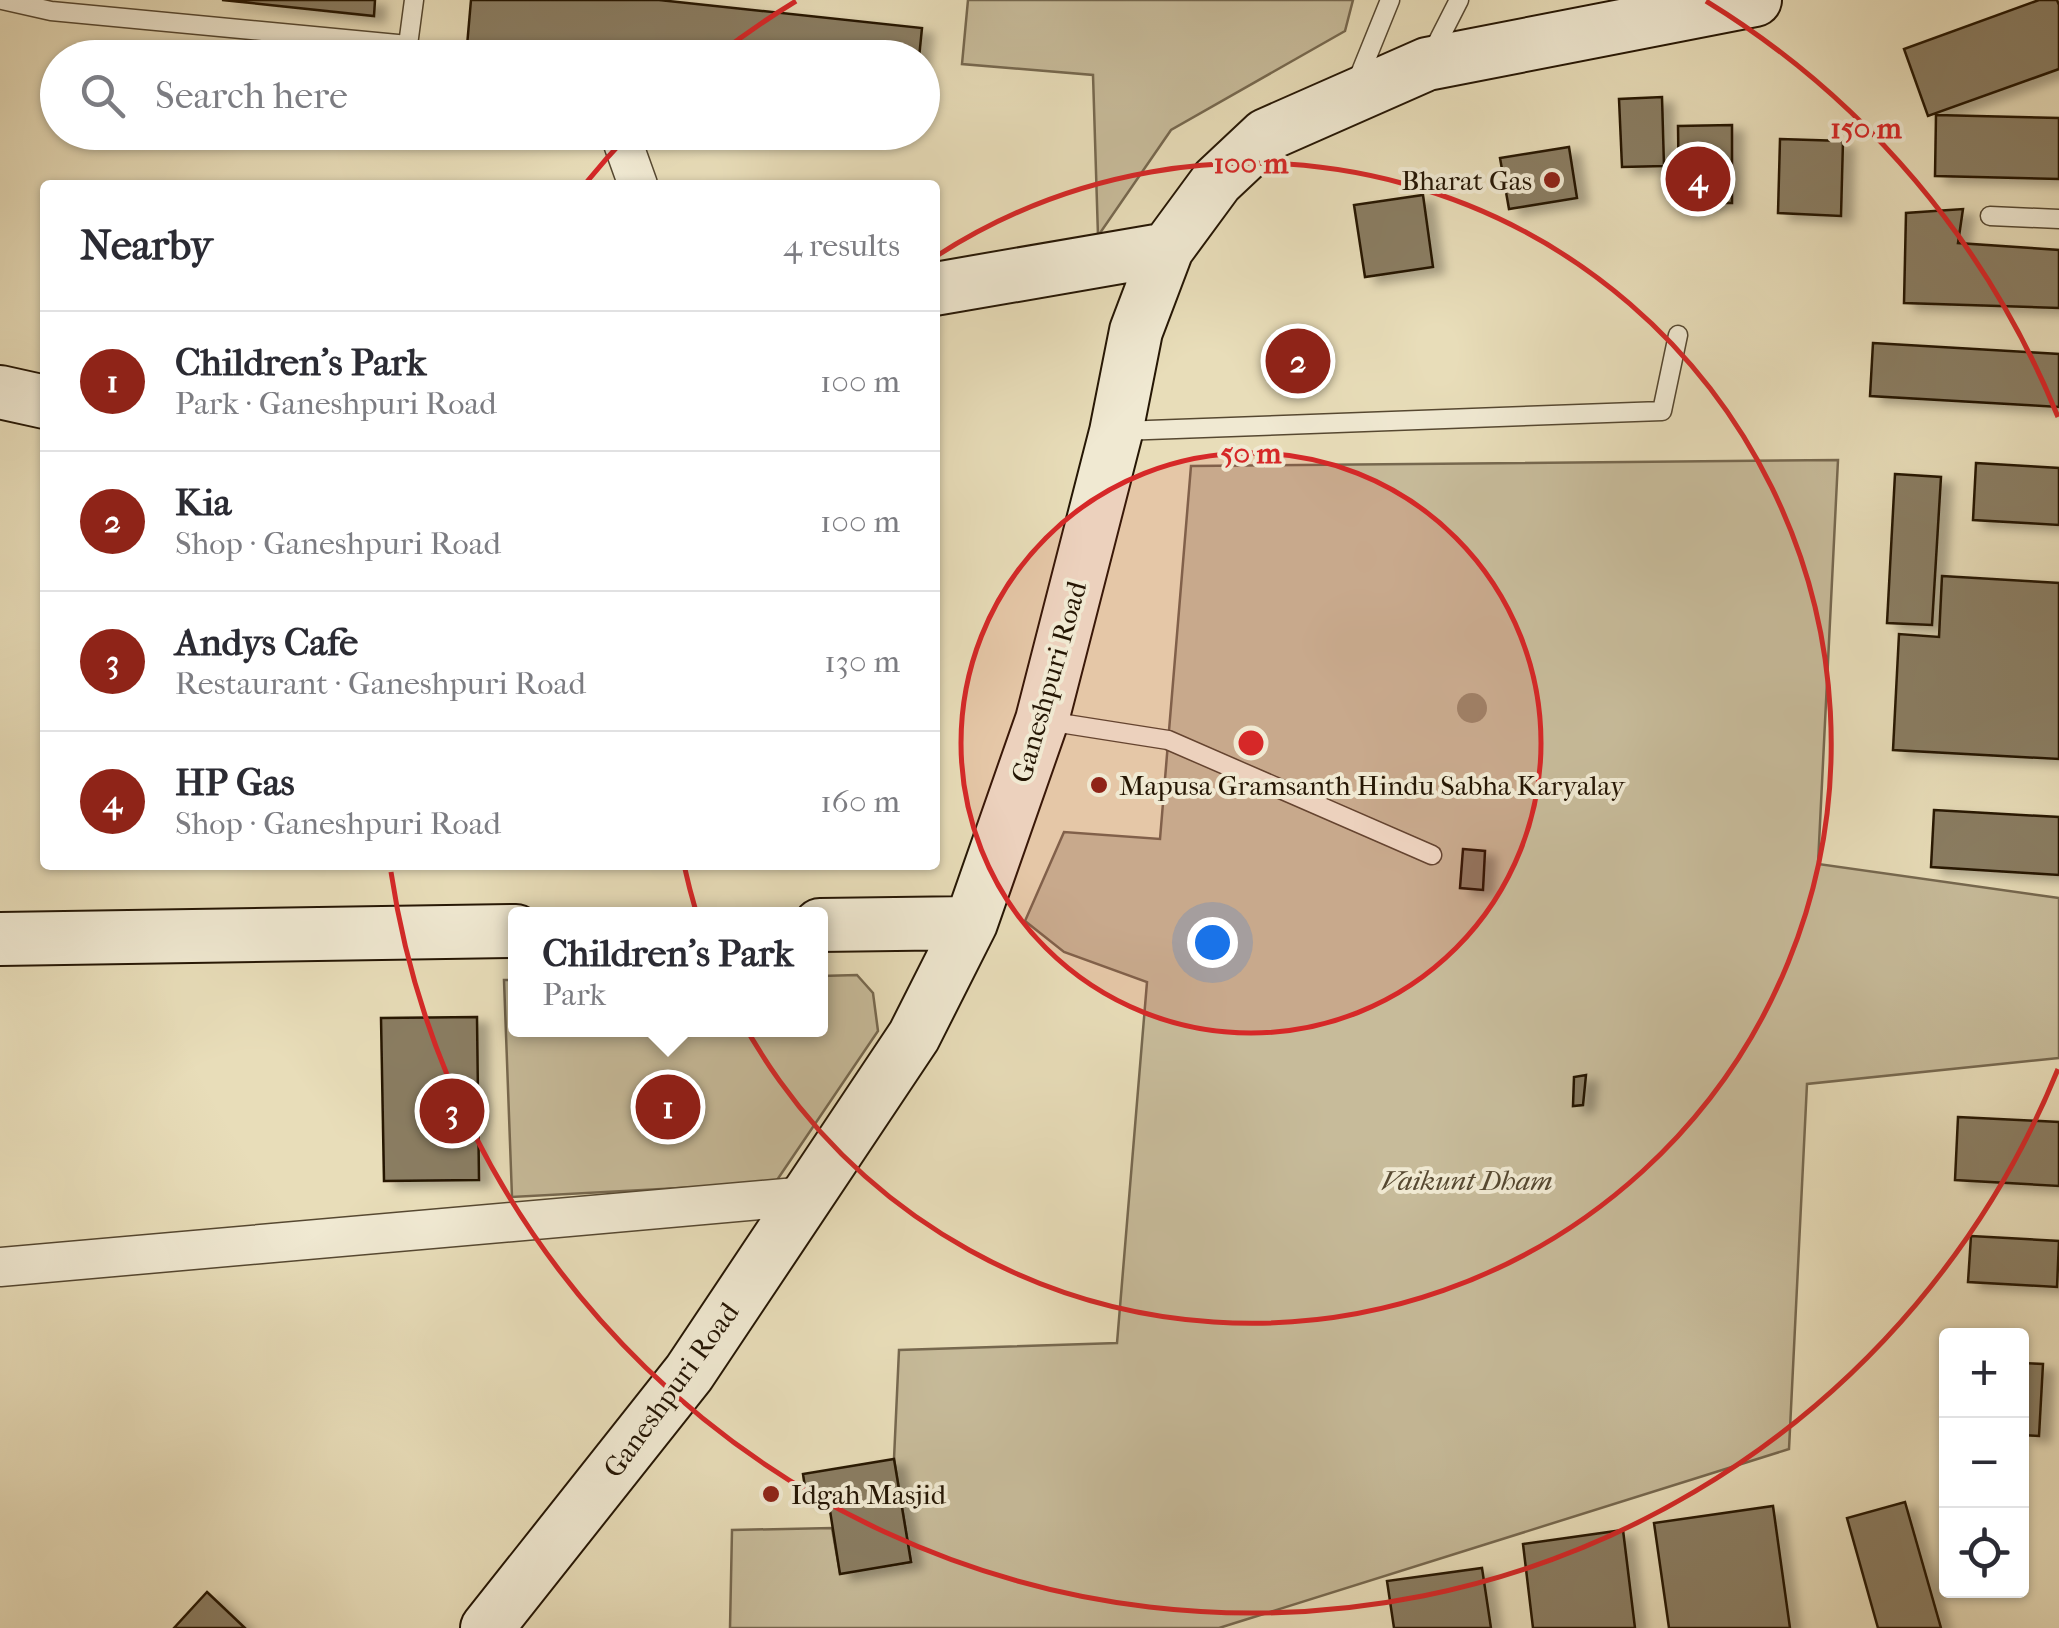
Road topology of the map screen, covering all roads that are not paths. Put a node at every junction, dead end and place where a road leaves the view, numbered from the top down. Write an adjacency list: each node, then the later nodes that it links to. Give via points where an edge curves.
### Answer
1 (2, 0): 6 (lane)
2 (414, 0): 7 (lane)
3 (1390, 0): 9 (lane)
4 (1459, 0): 8 (lane)
5 (1755, 0): 8 (street, Ganeshpuri Road)
6 (311, 40)
7 (411, 40)
8 (1427, 64): 9 (street, Ganeshpuri Road)
9 (1350, 98): 14 (street, Ganeshpuri Road, via 1266,135 1217,181)
10 (625, 150): 11 (street)
11 (636, 180)
12 (1990, 216): 13 (lane)
13 (2059, 219)
14 (1167, 249): 15 (street); 19 (street, Ganeshpuri Road, via 1136,331)
15 (940, 288)
16 (1678, 335): 19 (lane, via 1662,411)
17 (0, 392): 18 (street)
18 (40, 401)
19 (1116, 432): 20 (street, Ganeshpuri Road)
20 (1042, 720): 21 (lane, via 1168,740); 22 (street, Ganeshpuri Road)
21 (1432, 855)
22 (971, 923): 23 (street); 26 (street, Ganeshpuri Road, via 914,1036)
23 (828, 925)
24 (508, 930): 25 (street)
25 (0, 939)
26 (807, 1196): 27 (street); 28 (street, Ganeshpuri Road, via 690,1373)
27 (0, 1267)
28 (487, 1628)

